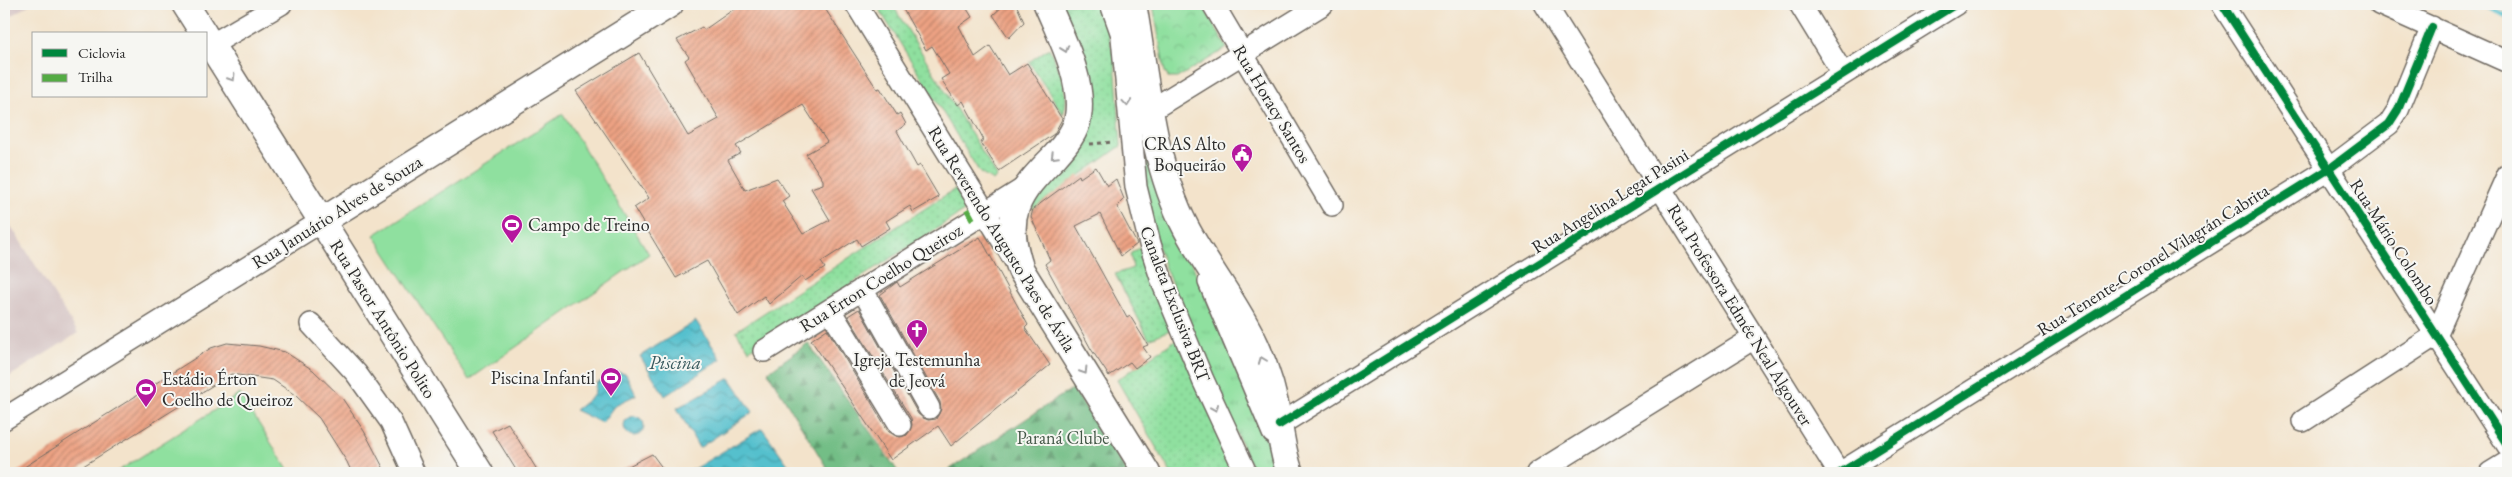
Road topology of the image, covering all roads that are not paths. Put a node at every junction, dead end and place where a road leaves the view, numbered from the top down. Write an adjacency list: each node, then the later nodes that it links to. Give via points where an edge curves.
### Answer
1 (185, 4): 16 (main road, Rua Pastor Antônio Polito)
2 (282, 4): 18 (street)
3 (670, 4): 30 (main road, Rua Januário Alves de Souza)
4 (856, 4): 29 (street, Rua Reverendo Augusto Paes de Ávila)
5 (1047, 4): 27 (main road, Rua Erton Coelho Queiroz, one-way to 27, via 1077,89 1078,118 1065,146)
6 (1112, 4): 17 (street, Canaleta Exclusiva BRT)
7 (1133, 4): 23 (main road)
8 (1213, 4): 20 (street, Rua Horacy Santos)
9 (1323, 4): 20 (street)
10 (1545, 4): 26 (street, Rua Professora Edmée Neal Algouver)
11 (1800, 4): 22 (street)
12 (1956, 4): 22 (street, Rua Angelina Legat Pasini)
13 (2222, 4): 24 (street, Rua Mário Colombo)
14 (2379, 4): 15 (street)
15 (2432, 28): 21 (street); 24 (street, Rua Tenente-Coronel Vilagrán Cabrita, via 2389,124)
16 (203, 32)
17 (1122, 37): 23 (street, Canaleta Exclusiva BRT); 50 (street, Canaleta Exclusiva BRT, one-way to 50, via 1136,187 1158,269 1224,429)
18 (208, 39)
19 (208, 41): 30 (main road, Rua Pastor Antônio Polito, one-way to 30)
20 (1242, 55): 23 (street); 28 (street, Rua Horacy Santos)
21 (2508, 62)
22 (1844, 74): 26 (street, Rua Angelina Legat Pasini)
23 (1152, 110): 31 (main road, via 1163,168)
24 (2329, 168): 36 (street, Rua Mário Colombo); 52 (street, Rua Tenente-Coronel Vilagrán Cabrita)
25 (2508, 174): 36 (street)
26 (1660, 188): 37 (street, Rua Professora Edmée Neal Algouver); 43 (street, Rua Angelina Legat Pasini)
27 (1023, 189): 29 (street, Rua Erton Coelho Queiroz); 32 (main road, via 1013,225 1015,252)
28 (1332, 205)
29 (986, 213): 32 (street, Rua Reverendo Augusto Paes de Ávila); 33 (street, Rua Erton Coelho Queiroz)
30 (322, 221): 40 (street, Rua Januário Alves de Souza); 48 (main road, Rua Pastor Antônio Polito)
31 (1186, 228): 43 (main road, one-way to 31, via 1256,345); 46 (street)
32 (1021, 270): 49 (main road, Rua Reverendo Augusto Paes de Ávila, one-way to 49)
33 (862, 289): 34 (street, Rua Erton Coelho Queiroz); 39 (street)
34 (830, 310): 38 (street, Rua Erton Coelho Queiroz); 42 (street)
35 (311, 324): 47 (street, via 356,373 391,422)
36 (2436, 335): 41 (street); 44 (street, Rua Mário Colombo)
37 (1754, 338): 51 (street); 52 (street, Rua Professora Edmée Neal Algouver)
38 (764, 351)
39 (929, 408)
40 (4, 419)
41 (2303, 422)
42 (900, 425)
43 (1279, 425): 46 (main road)
44 (2508, 446)
45 (2508, 462): 53 (street)
46 (1287, 466)
47 (414, 473)
48 (480, 473)
49 (1148, 473)
50 (1246, 473)
51 (1537, 473)
52 (1839, 473)
53 (2490, 473)

